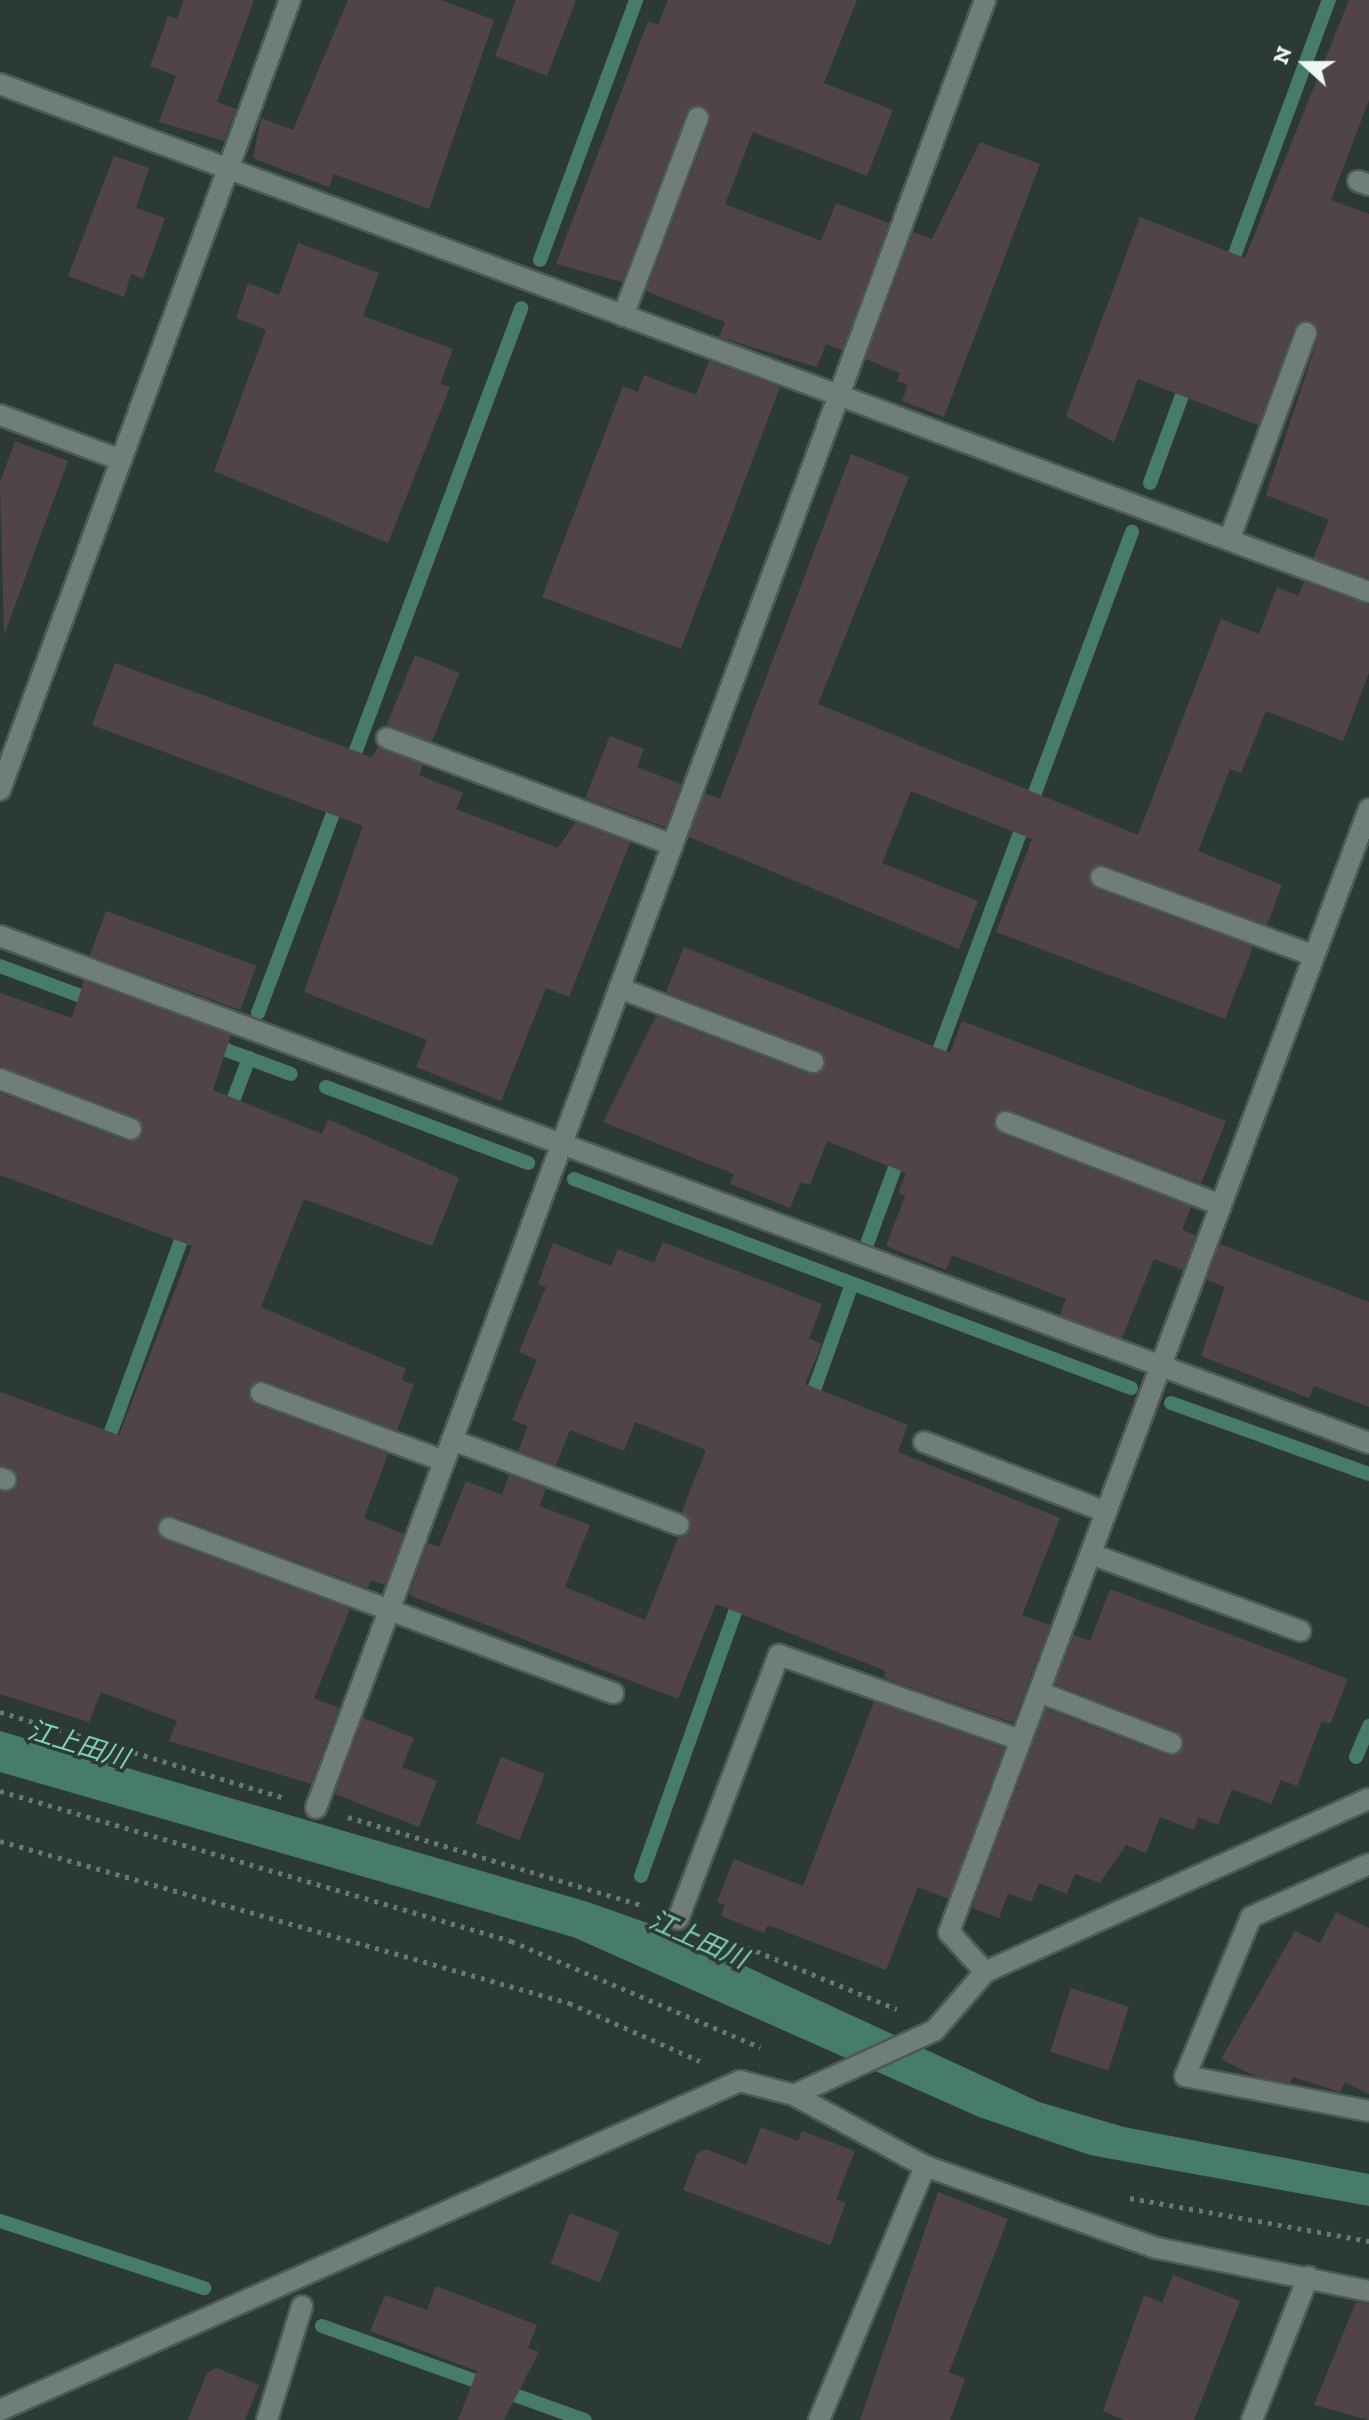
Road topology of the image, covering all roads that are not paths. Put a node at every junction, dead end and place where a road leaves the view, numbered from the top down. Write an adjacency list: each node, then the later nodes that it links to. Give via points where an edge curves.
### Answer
1 (290, 0): 5 (street)
2 (985, 0): 8 (street)
3 (0, 84): 5 (street)
4 (698, 118): 6 (street)
5 (228, 169): 6 (street); 10 (street)
6 (623, 316): 8 (street)
7 (1306, 333): 11 (street)
8 (839, 396): 11 (street); 16 (street)
9 (0, 415): 10 (street)
10 (121, 460): 14 (street)
11 (1229, 540): 12 (street)
12 (1369, 592)
13 (387, 738): 16 (street)
14 (2, 781)
15 (1369, 809): 19 (street)
16 (673, 845): 20 (street)
17 (1101, 877): 19 (street)
18 (0, 936): 25 (street)
19 (1314, 956): 26 (street)
20 (619, 988): 21 (street); 25 (street)
21 (813, 1062)
22 (0, 1079): 24 (street)
23 (1006, 1122): 26 (street)
24 (131, 1129)
25 (562, 1144): 27 (street); 29 (street)
26 (1221, 1205): 27 (street)
27 (1161, 1365): 31 (street); 33 (street)
28 (261, 1393): 32 (street)
29 (452, 1440): 32 (street); 34 (street)
30 (924, 1442): 33 (street)
31 (1369, 1443)
32 (444, 1461): 37 (street)
33 (1106, 1512): 36 (street)
34 (679, 1525)
35 (169, 1528): 37 (street)
36 (1091, 1554): 38 (street); 39 (street)
37 (390, 1609): 40 (street); 44 (street)
38 (1300, 1631)
39 (1039, 1692): 41 (street); 42 (street)
40 (613, 1693)
41 (1021, 1740): 46 (street, via 779,1655); 47 (street, via 949,1932)
42 (1171, 1743)
43 (1369, 1799): 47 (street)
44 (316, 1808)
45 (1369, 1864): 49 (street, via 1251,1917 1185,2076)
46 (678, 1919)
47 (985, 1972): 48 (street, via 937,2028)
48 (794, 2095): 50 (street); 54 (street, via 740,2081)
49 (1369, 2111)
50 (925, 2166): 51 (street, via 1157,2248); 56 (street)
51 (1308, 2277): 52 (street); 57 (street)
52 (1369, 2291)
53 (302, 2306): 55 (street)
54 (0, 2410)
55 (267, 2420)
56 (819, 2420)
57 (1252, 2420)

